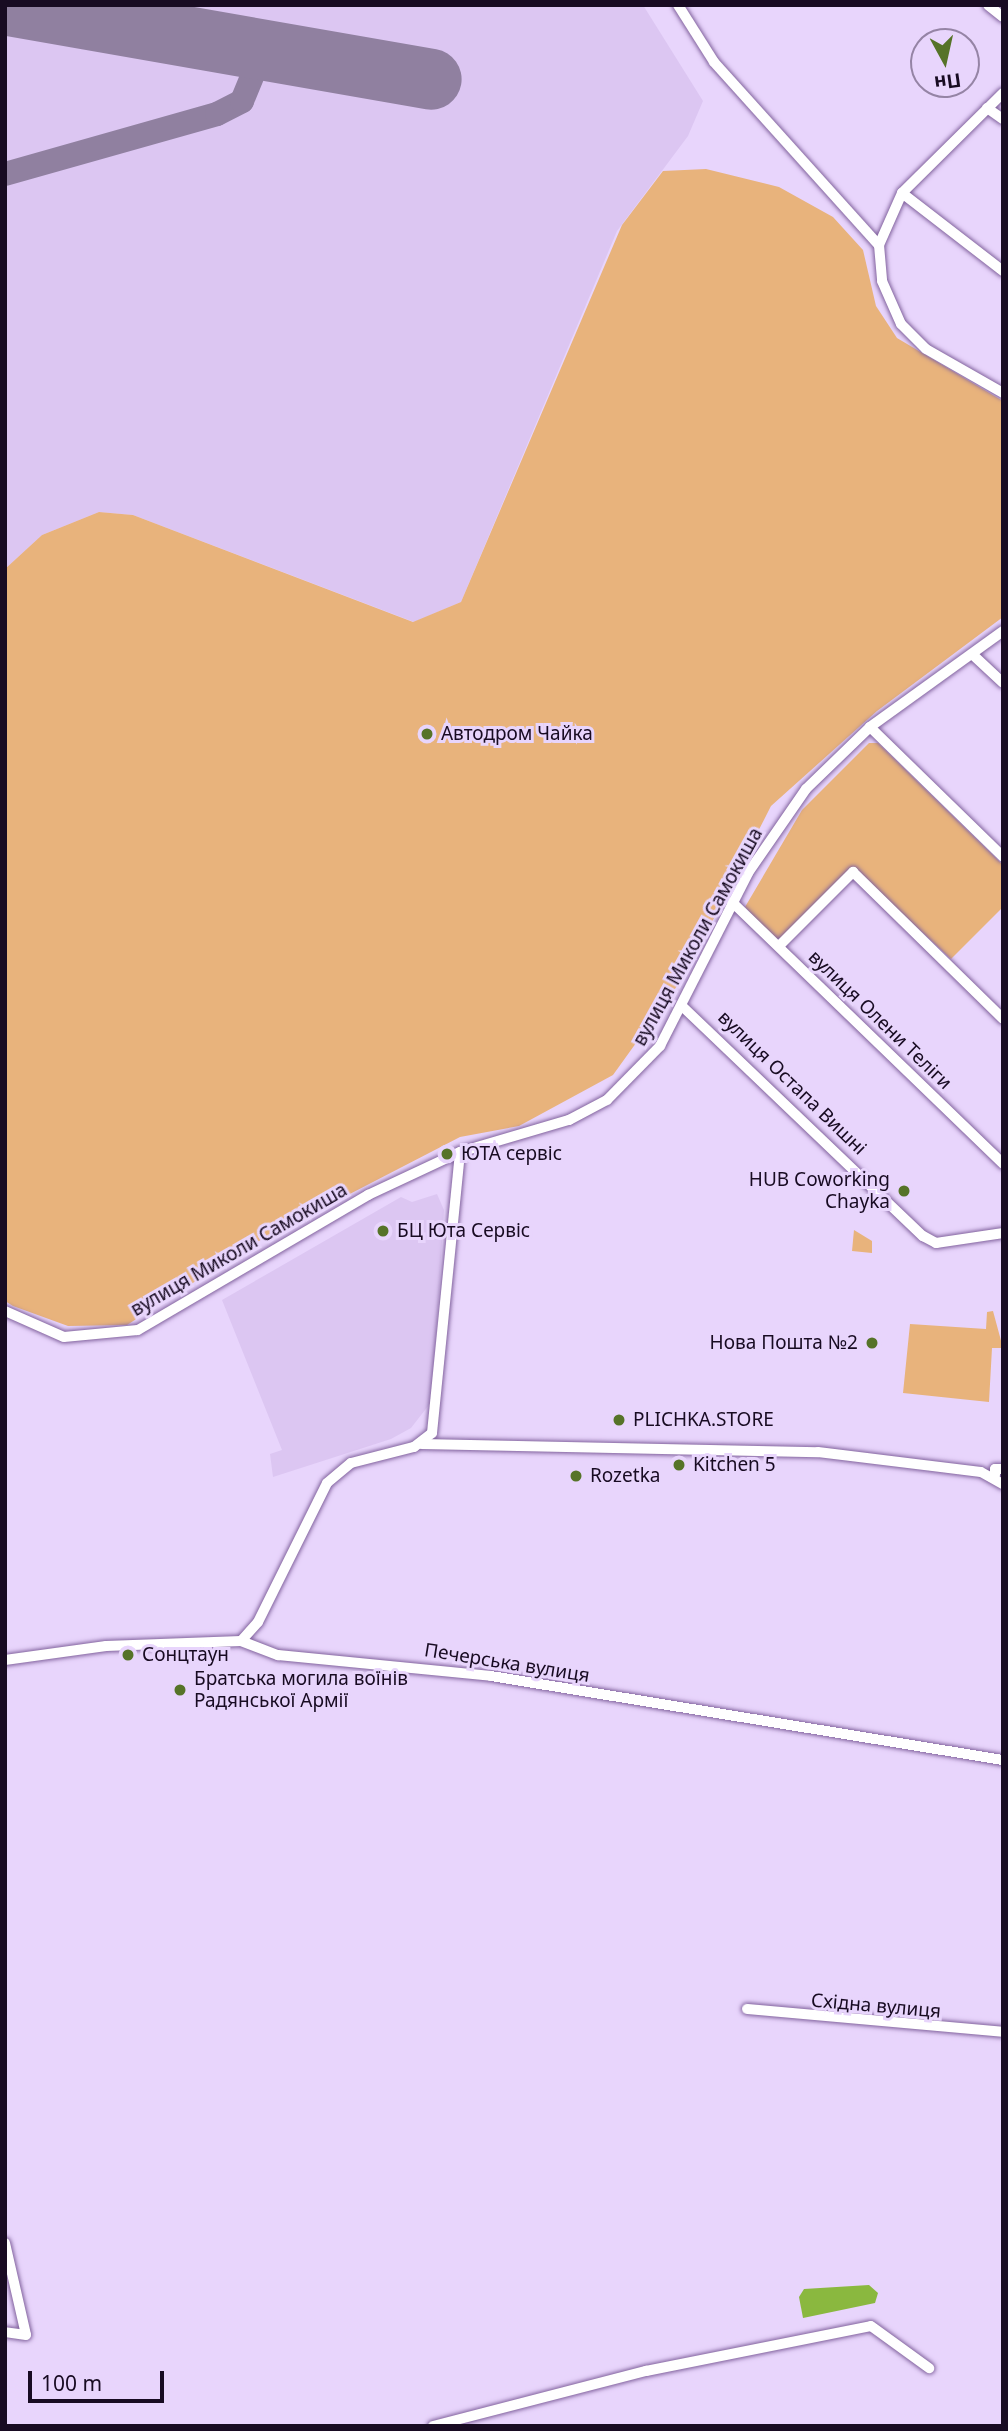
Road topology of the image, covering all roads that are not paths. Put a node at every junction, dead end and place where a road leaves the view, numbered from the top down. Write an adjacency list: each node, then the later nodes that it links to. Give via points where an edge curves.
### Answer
1 (678, 5): 8 (street, via 715,62)
2 (988, 5): 3 (street)
3 (1003, 17)
4 (1003, 93): 5 (street)
5 (987, 108): 6 (street); 7 (street)
6 (1003, 119)
7 (902, 193): 8 (street); 9 (street)
8 (879, 245): 10 (street, via 882,281 914,340)
9 (1003, 271)
10 (1003, 393)
11 (1003, 631): 12 (street, вулиця Миколи Самокиша)
12 (972, 654): 13 (street); 14 (street, вулиця Миколи Самокиша)
13 (1003, 683)
14 (870, 727): 15 (street); 16 (street, вулиця Миколи Самокиша, via 806,789)
15 (1003, 857)
16 (732, 902): 17 (street, вулиця Олени Теліги); 18 (street, вулиця Миколи Самокиша)
17 (779, 946): 19 (street, via 853,872); 21 (street, вулиця Олени Теліги)
18 (683, 1007): 20 (street, вулиця Миколи Самокиша, via 649,1063 607,1100 569,1120); 22 (street, вулиця Остапа Вишні, via 936,1243)
19 (1003, 1018)
20 (460, 1153): 23 (street, вулиця Миколи Самокиша, via 334,1213 138,1330 64,1337); 24 (street, via 435,1415)
21 (1003, 1164)
22 (1003, 1233)
23 (5, 1311)
24 (422, 1444): 25 (street, via 818,1452); 26 (street, via 362,1459 327,1483 258,1622)
25 (1000, 1476)
26 (241, 1641): 27 (street, Печерська вулиця, via 106,1646); 28 (street, Печерська вулиця, via 278,1655 491,1676)
27 (5, 1660)
28 (1003, 1760)
29 (747, 2009): 30 (street, Східна вулиця)
30 (1003, 2032)
31 (5, 2243): 32 (street, via 26,2335)
32 (5, 2332)
33 (929, 2368): 34 (street, via 871,2326 646,2371)
34 (433, 2426)

